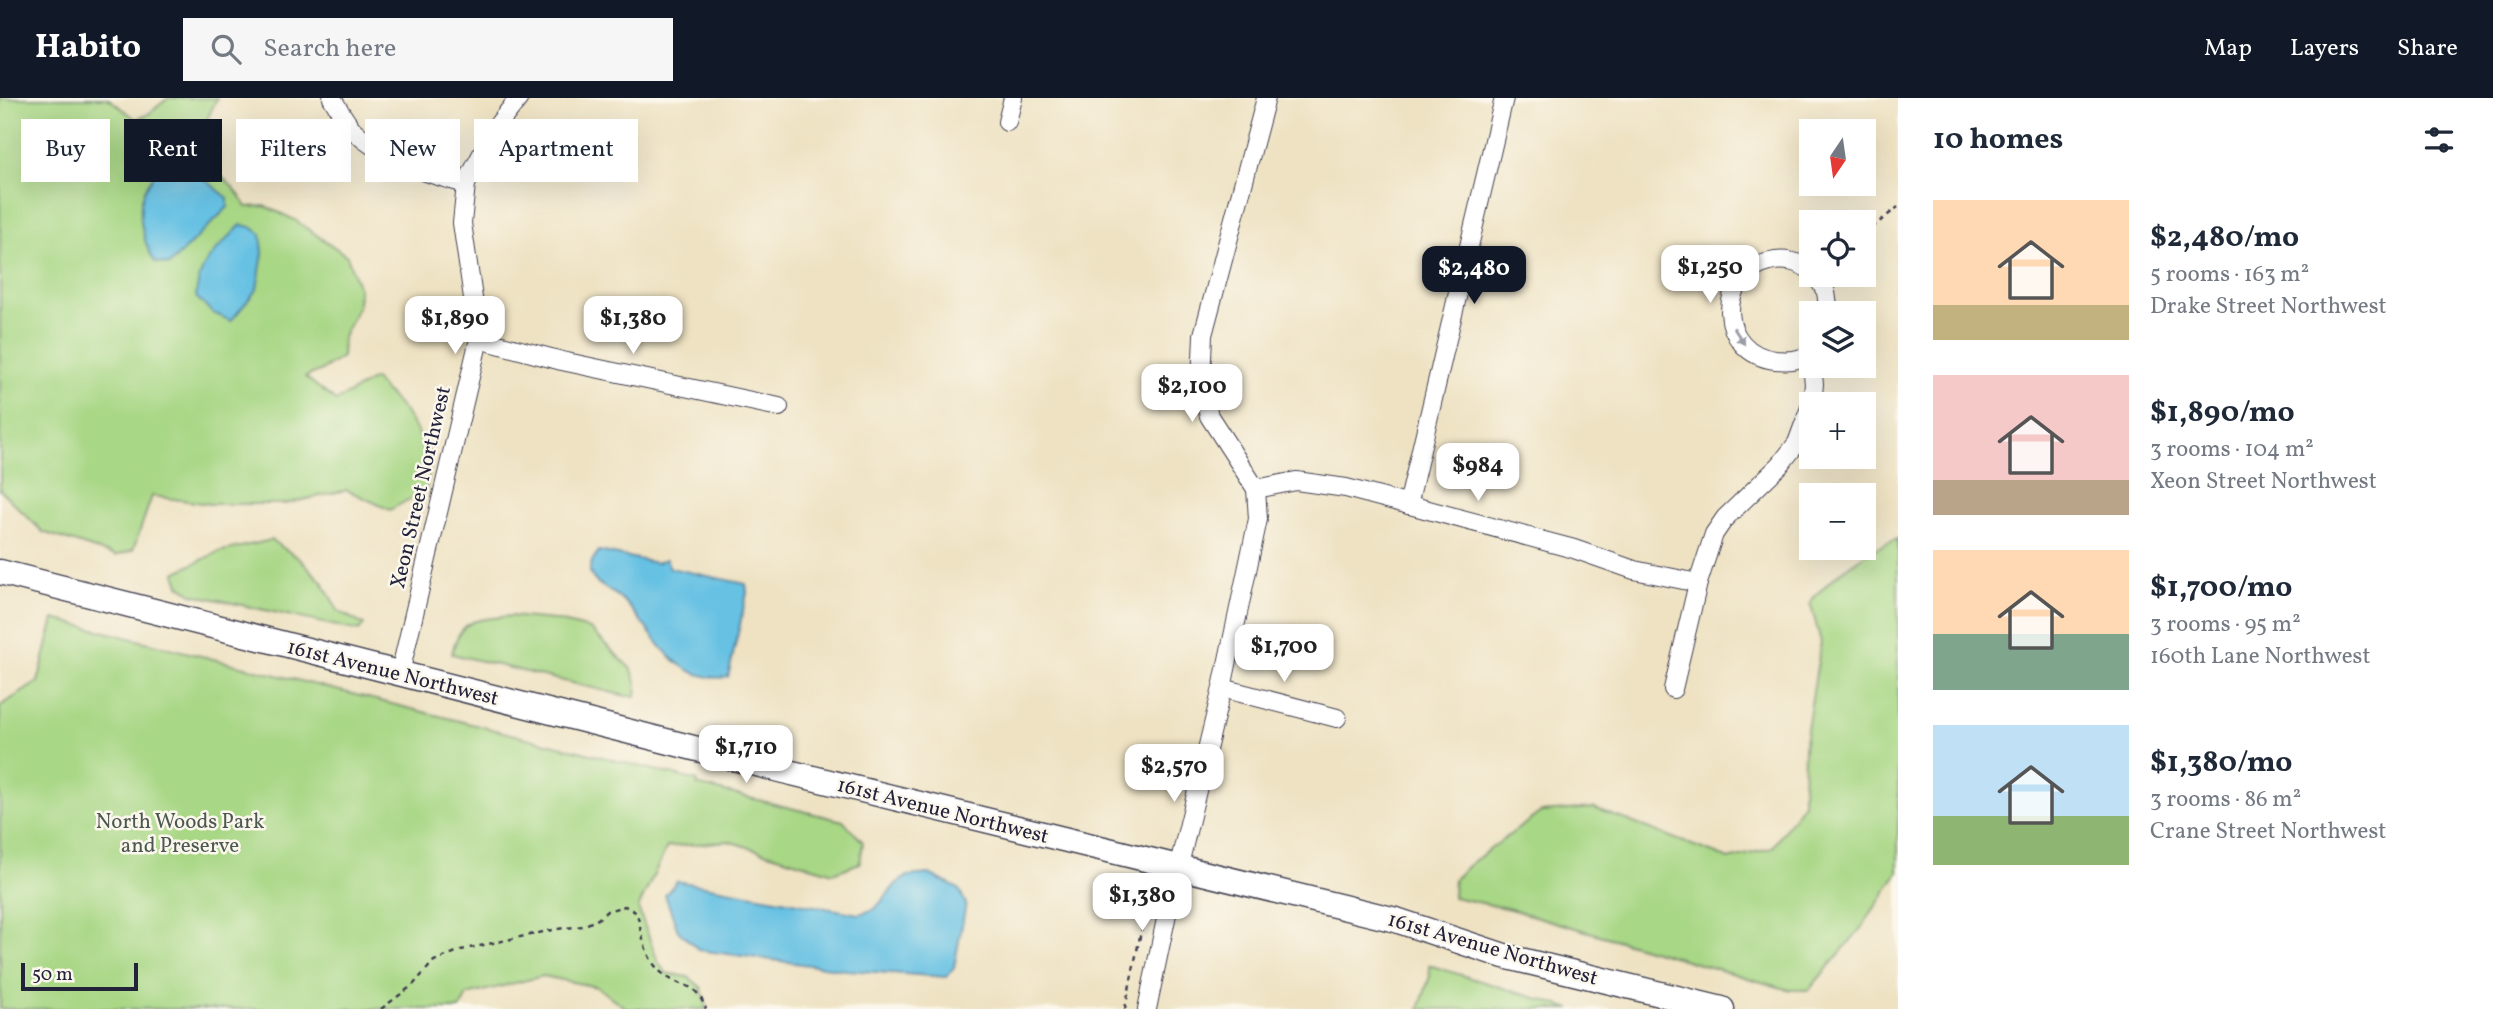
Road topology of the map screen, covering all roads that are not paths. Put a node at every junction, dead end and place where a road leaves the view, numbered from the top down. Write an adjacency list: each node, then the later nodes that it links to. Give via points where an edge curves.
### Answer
1 (332, 98): 7 (street, via 351,128 375,149 431,176)
2 (519, 98): 7 (street, via 496,127)
3 (1013, 98): 6 (street)
4 (1266, 98): 13 (street, via 1203,335 1201,382 1209,416)
5 (1504, 98): 14 (street)
6 (1007, 122)
7 (466, 184): 9 (street, Xeon Street Northwest, via 462,223)
8 (1799, 265): 10 (street, one-way to 10, via 1775,260 1756,265 1734,288 1730,308 1737,337 1754,354)
9 (479, 339): 11 (street); 17 (street, Xeon Street Northwest)
10 (1799, 360)
11 (779, 407)
12 (1799, 438): 16 (street, via 1780,465 1725,517 1714,534)
13 (1256, 489): 14 (street, via 1296,481 1346,488); 18 (street, via 1258,519)
14 (1408, 505): 16 (street, via 1574,549 1634,570)
15 (0, 572): 17 (main road, 161st Avenue Northwest)
16 (1698, 583): 19 (street)
17 (400, 673): 21 (main road, 161st Avenue Northwest)
18 (1222, 688): 20 (street); 21 (street)
19 (1672, 689)
20 (1337, 718)
21 (1178, 867): 22 (street); 23 (main road, 161st Avenue Northwest, via 1396,920 1504,956)
22 (1147, 1009)
23 (1722, 1009)

